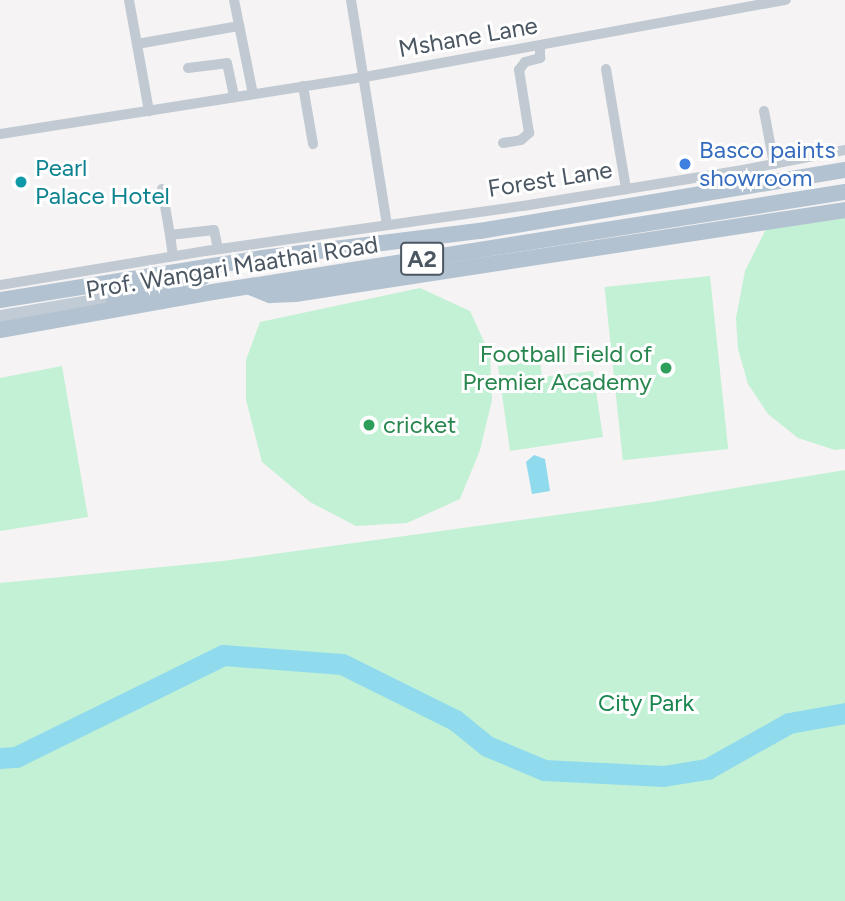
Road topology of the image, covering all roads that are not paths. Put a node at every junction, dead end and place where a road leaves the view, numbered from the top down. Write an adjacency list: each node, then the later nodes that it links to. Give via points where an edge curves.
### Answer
1 (234, 0): 5 (street)
2 (351, 0): 10 (street)
3 (786, 0): 7 (street, Mshane Lane)
4 (132, 1): 6 (street)
5 (239, 26): 6 (street); 12 (street)
6 (137, 44): 14 (street)
7 (540, 46): 10 (street, Mshane Lane); 17 (street, via 540,58 524,62 519,70 529,133)
8 (188, 68): 13 (street, via 227,63)
9 (606, 69): 22 (street)
10 (365, 76): 11 (street, Mshane Lane); 26 (street)
11 (303, 86): 12 (street, Mshane Lane); 18 (street)
12 (253, 94): 13 (street, Mshane Lane)
13 (234, 97): 14 (street, Mshane Lane)
14 (149, 111): 16 (street, Mshane Lane)
15 (764, 111): 20 (street)
16 (0, 135)
17 (503, 143)
18 (313, 144)
19 (845, 149): 20 (street, Forest Lane)
20 (774, 164): 22 (street, Forest Lane)
21 (845, 170): 30 (main road, Prof. Wangari Maathai Road / A2, via 480,231)
22 (626, 188): 26 (street, Forest Lane)
23 (162, 189): 27 (street)
24 (845, 192): 33 (main road, Prof. Wangari Maathai Road / A2)
25 (845, 210): 33 (main road, via 295,294 270,295)
26 (387, 225): 28 (street, Forest Lane)
27 (170, 235): 29 (street, via 214,230); 31 (street)
28 (260, 244): 29 (street, Prof. Wangari Maathai Road)
29 (219, 249): 31 (street, Prof. Wangari Maathai Road)
30 (303, 254): 35 (main road); 36 (main road, Prof. Wangari Maathai Road / A2)
31 (173, 256): 32 (street, Prof. Wangari Maathai Road)
32 (0, 285)
33 (247, 286): 34 (main road, Prof. Wangari Maathai Road / A2)
34 (213, 292): 35 (main road); 38 (main road, Prof. Wangari Maathai Road / A2)
35 (113, 298): 37 (main road, Prof. Wangari Maathai Road)
36 (0, 300)
37 (0, 317)
38 (0, 330)

